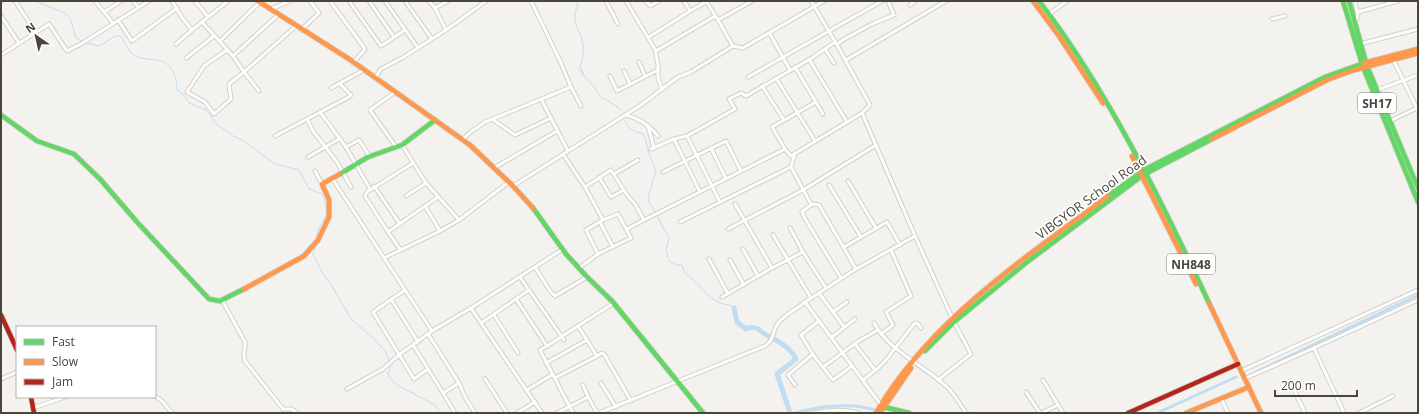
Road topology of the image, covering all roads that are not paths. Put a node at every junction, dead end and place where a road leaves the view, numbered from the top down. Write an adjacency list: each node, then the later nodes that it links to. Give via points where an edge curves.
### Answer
1 (15, 1): 72 (street)
2 (95, 1): 49 (street)
3 (120, 1): 49 (street)
4 (133, 1): 43 (street)
5 (149, 1): 43 (street)
6 (172, 1): 45 (street)
7 (196, 1): 56 (street)
8 (228, 1): 56 (street)
9 (290, 1): 47 (street)
10 (310, 1): 67 (street, via 319,13)
11 (330, 1): 99 (street, via 365,49)
12 (349, 1): 75 (street, via 381,46)
13 (369, 1): 75 (street)
14 (385, 1): 68 (street)
15 (405, 1): 77 (street)
16 (429, 1): 46 (street)
17 (448, 1): 46 (street)
18 (486, 1): 69 (street)
19 (531, 1): 118 (street)
20 (606, 1): 63 (street)
21 (626, 1): 76 (street)
22 (646, 1): 23 (street, via 650,6)
23 (660, 1)
24 (684, 1): 48 (street)
25 (752, 1): 59 (street)
26 (811, 1): 44 (street)
27 (824, 1): 44 (street)
28 (882, 1): 70 (street)
29 (888, 1): 80 (street, via 894,15)
30 (915, 1): 42 (street)
31 (946, 1): 97 (street)
32 (1033, 1): 173 (main road, NH848, via 1095,91)
33 (1039, 1): 52 (main road, NH848)
34 (1067, 1): 41 (street)
35 (1343, 1): 64 (main road, SH17)
36 (1349, 1): 61 (main road)
37 (1355, 1): 50 (street)
38 (1398, 1): 50 (street)
39 (259, 2): 47 (main road); 78 (street)
40 (706, 2): 48 (street); 54 (street)
41 (1062, 3): 52 (street)
42 (910, 5)
43 (138, 7): 58 (street)
44 (814, 7): 70 (street); 73 (street)
45 (177, 8): 58 (street, via 132,41); 66 (street)
46 (435, 8): 69 (street)
47 (271, 9): 51 (main road)
48 (690, 11): 76 (street)
49 (104, 12): 62 (street)
50 (1358, 12): 61 (street)
51 (279, 14): 65 (main road); 92 (street)
52 (1049, 14): 173 (main road, NH848, via 1098,88)
53 (1, 16): 79 (street)
54 (715, 16): 59 (street); 86 (street)
55 (1285, 16): 57 (street)
56 (208, 17): 60 (street)
57 (1272, 19)
58 (118, 20): 62 (street)
59 (718, 20): 83 (street)
60 (202, 22): 66 (street); 74 (street)
61 (1355, 22): 64 (street); 82 (main road)
62 (113, 23): 72 (street, via 67,51 49,24)
63 (618, 24)
64 (1350, 25): 82 (main road, SH17)
65 (296, 26): 67 (main road); 107 (street)
66 (192, 30): 81 (street)
67 (301, 30): 99 (main road)
68 (405, 30): 75 (street); 85 (street)
69 (446, 30): 77 (street)
70 (828, 30): 80 (street); 93 (street)
71 (1418, 30): 82 (street)
72 (36, 33): 79 (street)
73 (770, 34): 83 (street, via 743,48); 93 (street)
74 (214, 36): 78 (street); 94 (street)
75 (394, 37)
76 (649, 37): 86 (street)
77 (432, 39): 85 (street)
78 (220, 41): 89 (street)
79 (19, 43): 91 (street)
80 (836, 43): 87 (street); 97 (street)
81 (176, 44)
82 (1358, 45): 101 (main road, SH17)
83 (733, 46): 120 (street)
84 (1, 48): 91 (street)
85 (418, 48): 112 (street, via 381,69)
86 (654, 49): 104 (street)
87 (825, 49): 95 (street); 100 (street)
88 (1418, 49): 101 (main road)
89 (227, 50): 92 (street); 107 (street, via 204,66 187,92 205,102 214,114 231,99 229,84)
90 (1418, 53): 96 (main road)
91 (3, 54)
92 (233, 56): 107 (street)
93 (783, 56): 105 (street); 111 (street)
94 (186, 58)
95 (809, 59): 102 (street); 140 (street)
96 (1394, 59): 101 (main road); 114 (street)
97 (846, 60): 130 (street, via 870,105)
98 (639, 62): 110 (street)
99 (353, 63): 103 (main road)
100 (834, 63)
101 (1364, 65): 121 (main road); 173 (main road, VIBGYOR School Road, via 1325,77); 196 (main road, SH17)
102 (795, 67): 105 (street); 125 (street)
103 (364, 70): 112 (main road); 115 (street)
104 (658, 70): 110 (street); 120 (street)
105 (790, 70): 113 (street)
106 (624, 71): 116 (street)
107 (244, 72): 122 (street)
108 (1418, 75): 114 (street)
109 (610, 76): 116 (street, via 617,91)
110 (645, 76): 116 (street)
111 (748, 77)
112 (375, 78): 123 (main road)
113 (776, 78): 117 (street); 129 (street)
114 (1403, 80): 121 (street); 127 (street)
115 (340, 84): 119 (street); 128 (street, via 351,95)
116 (630, 84)
117 (762, 86): 138 (street); 145 (street, via 746,96 740,93 729,99 735,109)
118 (571, 87): 124 (street); 126 (street)
119 (331, 88)
120 (662, 90): 133 (street)
121 (1377, 90): 139 (main road)
122 (259, 91)
123 (395, 92): 137 (main road); 154 (street, via 370,110)
124 (541, 99): 134 (street); 136 (street)
125 (816, 102): 129 (street); 131 (street)
126 (581, 106)
127 (1417, 110): 139 (street)
128 (320, 112): 135 (street); 146 (street)
129 (797, 112): 138 (street); 149 (street)
130 (862, 113): 140 (street); 151 (street)
131 (823, 114)
132 (1, 115): 246 (main road, via 37,141 74,154 209,299 215,302)
133 (625, 115): 141 (street, via 635,117); 157 (street)
134 (551, 118): 136 (street, via 515,135); 142 (street)
135 (307, 119): 143 (street); 152 (street)
136 (492, 119): 148 (street)
137 (435, 120): 148 (main road); 150 (main road)
138 (784, 120): 156 (street, via 772,127)
139 (1390, 121): 189 (main road)
140 (847, 122): 149 (street)
141 (648, 126): 144 (street); 147 (street, via 653,149)
142 (557, 131): 157 (street); 168 (street)
143 (275, 136)
144 (658, 136)
145 (687, 136): 147 (street); 160 (street)
146 (339, 139): 152 (street); 153 (street)
147 (674, 139): 164 (street)
148 (462, 140): 168 (main road)
149 (816, 141): 158 (street)
150 (402, 145): 154 (main road); 165 (street)
151 (876, 145): 191 (street); 213 (street)
152 (326, 147): 161 (street); 171 (street)
153 (346, 147): 162 (street, via 359,140); 166 (street)
154 (396, 148): 162 (main road)
155 (711, 148): 160 (street); 170 (street, via 726,141); 177 (street)
156 (785, 148): 158 (street, via 791,156); 170 (street)
157 (568, 151): 159 (street)
158 (795, 153): 167 (street)
159 (563, 154): 184 (street); 186 (street)
160 (696, 155): 164 (street); 185 (street)
161 (308, 157)
162 (370, 157): 166 (main road)
163 (638, 160): 174 (street)
164 (684, 161): 172 (street); 192 (street)
165 (413, 163): 180 (street); 183 (street)
166 (355, 165): 171 (main road); 188 (street)
167 (790, 167): 191 (street); 195 (street)
168 (494, 168): 179 (main road)
169 (315, 171): 181 (street)
170 (741, 171): 177 (street)
171 (342, 172): 176 (main road); 187 (street)
172 (663, 172)
173 (1143, 173): 257 (main road, VIBGYOR School Road, via 1041,249); 285 (main road, NH848)
174 (614, 174): 175 (street, via 611,170); 190 (street)
175 (599, 177): 186 (street); 190 (street, via 611,197)
176 (332, 178): 181 (main road); 224 (street)
177 (726, 179): 185 (street)
178 (848, 181): 207 (street)
179 (509, 182): 184 (main road); 200 (street)
180 (426, 183): 193 (street); 194 (street)
181 (322, 184): 246 (main road, via 329,200 328,222 304,256)
182 (829, 185): 214 (street)
183 (374, 186): 188 (street); 205 (street)
184 (513, 186): 218 (main road, via 536,211)
185 (711, 186): 192 (street); 195 (street)
186 (585, 187): 203 (street)
187 (351, 188)
188 (370, 188): 211 (street, via 365,196)
189 (1418, 188)
190 (624, 190): 201 (street)
191 (803, 190): 198 (street); 202 (street)
192 (700, 192): 201 (street)
193 (406, 196)
194 (438, 197): 199 (street); 200 (street)
195 (720, 202): 204 (street)
196 (1418, 202)
197 (735, 204): 202 (street)
198 (811, 204): 217 (street, via 819,205); 235 (street, via 802,212 804,217)
199 (426, 206): 205 (street); 210 (street)
200 (459, 220): 210 (street)
201 (644, 220): 208 (street)
202 (744, 220): 209 (street); 230 (street)
203 (602, 221): 208 (street, via 618,214); 216 (street); 223 (street, via 586,230)
204 (680, 222)
205 (400, 224): 211 (street)
206 (790, 228): 222 (street)
207 (876, 228): 214 (street); 215 (street, via 887,222)
208 (627, 229): 216 (street, via 632,238)
209 (728, 229)
210 (440, 230): 220 (street)
211 (388, 232): 220 (street)
212 (773, 235): 227 (street)
213 (916, 236): 215 (street); 257 (street)
214 (861, 237): 217 (street)
215 (900, 245): 221 (street)
216 (613, 247): 223 (street)
217 (844, 247): 231 (street)
218 (563, 249): 228 (street); 229 (main road)
219 (743, 249): 232 (street)
220 (400, 250): 224 (street)
221 (891, 250): 231 (street); 267 (street, via 912,296 886,312 893,325)
222 (803, 252): 227 (street); 237 (street)
223 (598, 254): 229 (street)
224 (384, 258): 238 (street)
225 (709, 259): 242 (street)
226 (730, 260): 236 (street)
227 (788, 260): 230 (street); 244 (street)
228 (534, 267): 233 (street); 234 (street, via 556,296)
229 (579, 268): 234 (main road)
230 (772, 268): 232 (street)
231 (856, 269): 235 (street)
232 (758, 276): 236 (street)
233 (520, 277): 239 (street); 252 (street)
234 (588, 277): 251 (main road)
235 (841, 278): 237 (street)
236 (744, 285): 242 (street)
237 (826, 288): 241 (street)
238 (405, 290): 247 (street); 265 (street)
239 (530, 290): 245 (street); 269 (street)
240 (1418, 290): 290 (street)
241 (819, 293): 244 (street); 253 (street)
242 (728, 294): 243 (street)
243 (722, 298)
244 (811, 298): 249 (street)
245 (516, 299): 255 (street); 274 (street)
246 (222, 300): 322 (street, via 245,342 245,361)
247 (391, 300): 271 (street); 280 (street, via 373,312)
248 (1418, 300): 277 (street)
249 (805, 302): 258 (street); 301 (street, via 778,323 769,344)
250 (847, 302): 253 (street)
251 (614, 303): 261 (street); 301 (main road)
252 (471, 308): 260 (street); 265 (street)
253 (832, 312): 262 (street)
254 (1, 314): 275 (main road)
255 (494, 315): 260 (street); 279 (street)
256 (855, 319): 262 (street)
257 (953, 320): 283 (main road, VIBGYOR School Road); 298 (street, via 971,354)
258 (819, 321): 268 (street); 281 (street, via 801,335)
259 (874, 322): 264 (street)
260 (481, 323): 308 (street)
261 (578, 326): 269 (street); 270 (street)
262 (844, 327): 268 (street)
263 (921, 328): 276 (street, via 917,323 914,324)
264 (878, 330): 267 (street); 272 (street)
265 (432, 331): 266 (street)
266 (428, 334): 271 (street); 302 (street)
267 (882, 334): 276 (street)
268 (832, 338): 278 (street)
269 (563, 339): 274 (street)
270 (587, 340): 282 (street); 284 (street)
271 (418, 342): 273 (street)
272 (855, 344): 278 (street); 289 (street)
273 (413, 345): 280 (street); 288 (street)
274 (547, 346): 284 (street, via 540,350)
275 (16, 348)
276 (896, 348): 283 (street); 289 (street)
277 (1314, 348): 296 (street); 349 (street)
278 (842, 352): 286 (street); 287 (street)
279 (518, 353)
280 (400, 354): 288 (street, via 414,378); 307 (street, via 384,368)
281 (813, 354): 287 (street); 305 (street, via 788,375)
282 (597, 356): 293 (street); 317 (street, via 604,354)
283 (914, 362): 298 (street); 323 (main road, VIBGYOR School Road)
284 (546, 363): 292 (street)
285 (1237, 365): 290 (main road, NH848); 343 (main road)
286 (852, 366): 287 (street, via 833,380); 297 (street)
287 (823, 367)
288 (428, 369): 310 (street)
289 (875, 370): 297 (street)
290 (1242, 371): 296 (main road, NH848)
291 (16, 372): 294 (street)
292 (552, 374): 293 (street); 308 (street)
293 (555, 378): 320 (street)
294 (1, 379)
295 (485, 379): 330 (street)
296 (1244, 379): 306 (main road, NH848)
297 (863, 380): 323 (street)
298 (938, 380): 340 (street, via 948,388)
299 (1043, 380): 319 (street)
300 (1290, 381): 348 (street)
301 (678, 382): 317 (street); 336 (main road)
302 (459, 383): 310 (street); 329 (street)
303 (601, 383): 321 (street)
304 (583, 385): 313 (street)
305 (795, 386)
306 (1247, 387): 316 (main road); 346 (main road, NH848); 347 (main road, NH848)
307 (347, 389)
308 (528, 390): 318 (street)
309 (1026, 392): 341 (street)
310 (443, 393): 328 (street)
311 (1393, 396): 350 (street)
312 (156, 397): 325 (street)
313 (588, 397): 320 (street); 335 (street)
314 (31, 398): 324 (main road)
315 (63, 398): 324 (street)
316 (1221, 398): 344 (main road); 345 (street)
317 (631, 401): 321 (street)
318 (535, 402): 331 (street); 332 (street)
319 (1058, 405): 341 (street); 342 (street)
320 (570, 406): 333 (street); 334 (street)
321 (616, 407): 335 (street)
322 (282, 409): 326 (street); 327 (street, via 292,409)
323 (880, 410): 339 (main road)
324 (33, 411)
325 (172, 413)
326 (281, 413)
327 (297, 413)
328 (454, 413)
329 (475, 413)
330 (507, 413)
331 (517, 413)
332 (542, 413)
333 (557, 413)
334 (573, 413)
335 (598, 413)
336 (703, 413)
337 (812, 413): 338 (street, via 839,410)
338 (858, 413)
339 (909, 413)
340 (966, 413)
341 (1040, 413)
342 (1063, 413)
343 (1128, 413)
344 (1186, 413)
345 (1228, 413)
346 (1257, 413)
347 (1261, 413)
348 (1306, 413)
349 (1344, 413)
350 (1359, 413)

